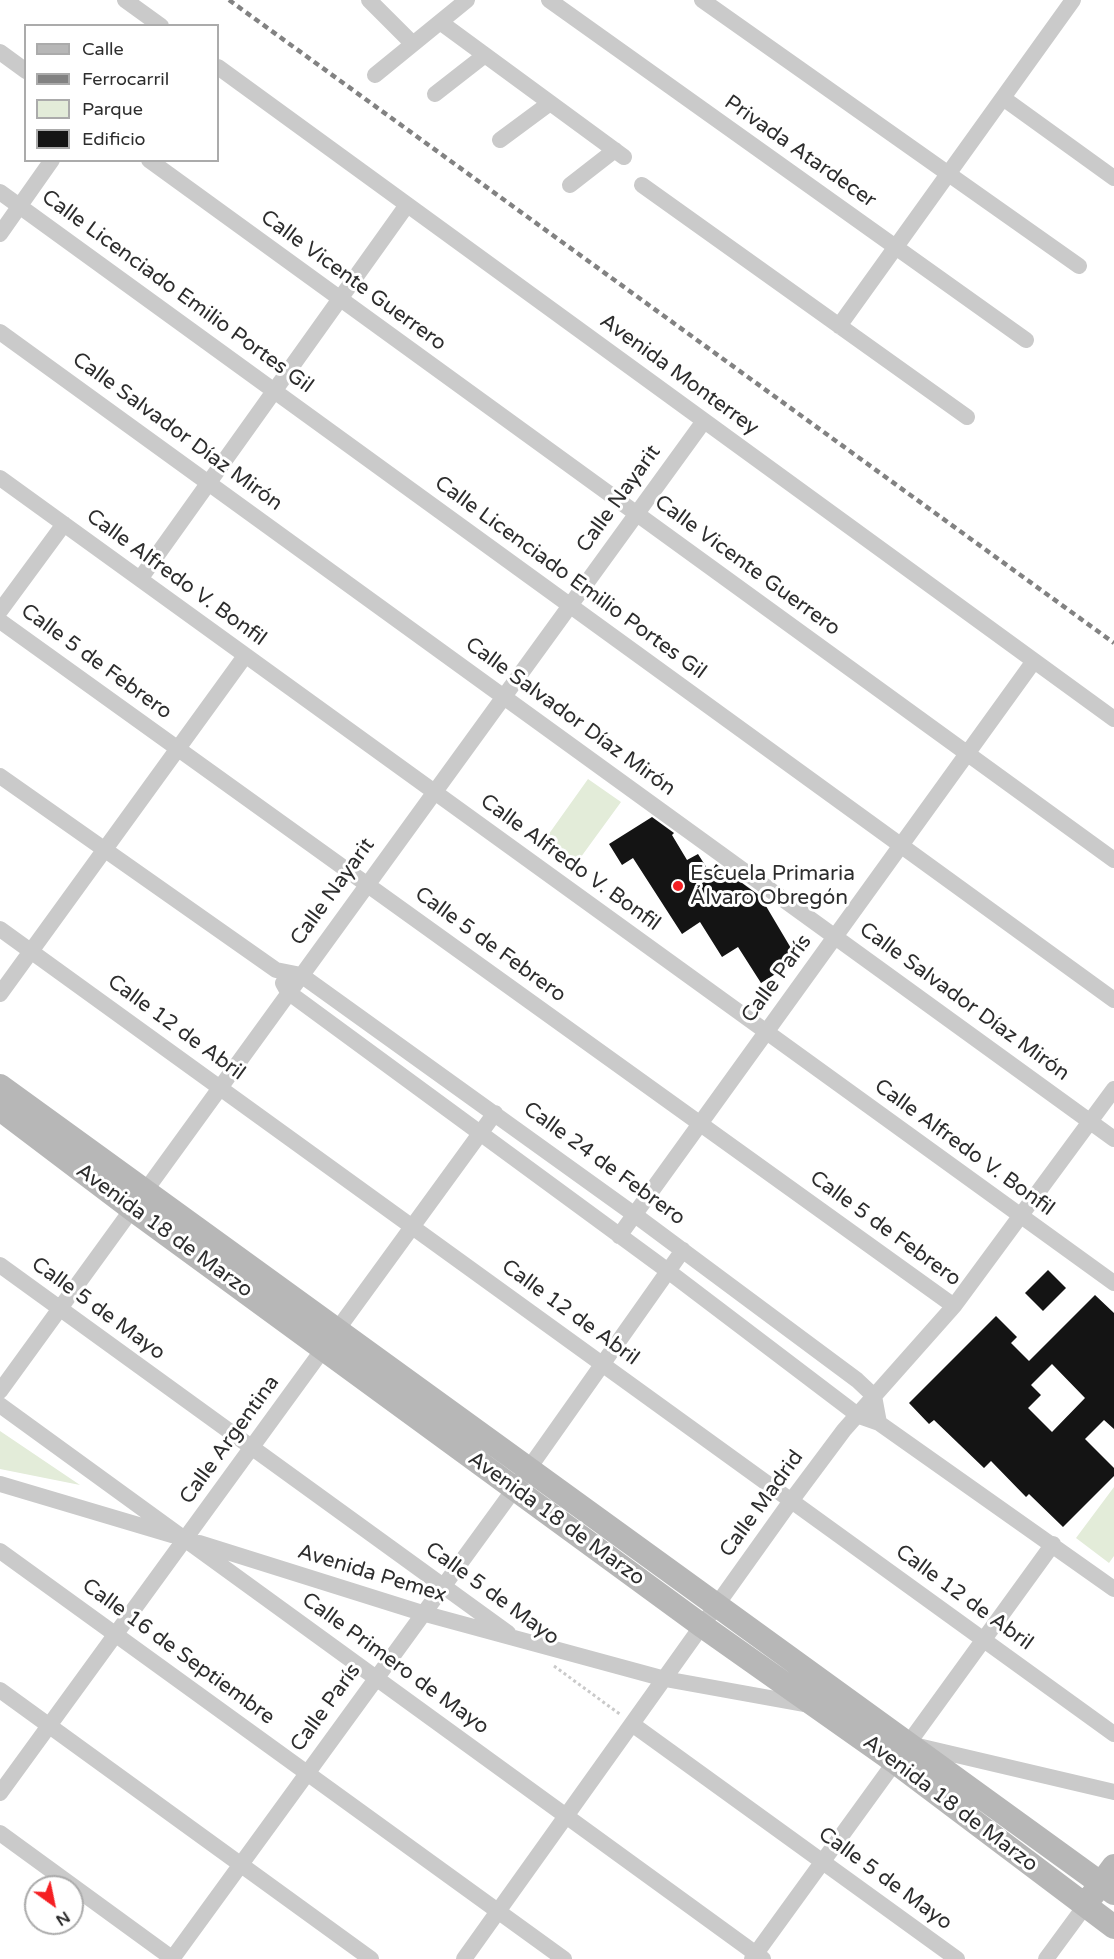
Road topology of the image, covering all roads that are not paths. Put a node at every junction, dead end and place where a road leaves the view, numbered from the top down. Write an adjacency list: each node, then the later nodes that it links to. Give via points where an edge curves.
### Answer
1 (126, 0): 8 (street)
2 (369, 0): 9 (street)
3 (467, 0): 7 (street)
4 (549, 0): 29 (street, Privada Atardecer)
5 (702, 0): 21 (street)
6 (1073, 0): 16 (street)
7 (440, 22): 9 (street); 11 (street)
8 (153, 23)
9 (413, 44): 14 (street)
10 (0, 52): 13 (street)
11 (485, 55): 15 (street); 17 (street)
12 (219, 68): 26 (street, Avenida Monterrey)
13 (24, 70)
14 (375, 75)
15 (435, 94)
16 (1003, 98): 21 (street); 22 (street)
17 (550, 103): 18 (street); 23 (street, via 619,153)
18 (500, 140)
19 (51, 162): 27 (street)
20 (153, 162): 31 (street, Calle Vicente Guerrero)
21 (948, 174): 29 (street); 30 (street)
22 (1114, 178)
23 (570, 185)
24 (642, 185): 32 (street)
25 (0, 192): 27 (street, Calle Licenciado Emilio Portes Gil)
26 (407, 205): 31 (street); 37 (street, Avenida Monterrey)
27 (19, 206): 28 (street); 35 (street, Calle Licenciado Emilio Portes Gil)
28 (0, 234)
29 (896, 247): 32 (street); 34 (street, Privada Atardecer)
30 (1079, 266)
31 (340, 299): 35 (street); 40 (street, Calle Vicente Guerrero)
32 (839, 326): 36 (street)
33 (0, 332): 39 (street, Calle Salvador Díaz Mirón)
34 (1026, 340)
35 (274, 391): 39 (street); 43 (street, Calle Licenciado Emilio Portes Gil)
36 (967, 417)
37 (704, 421): 40 (street, Calle Nayarit); 47 (street, Avenida Monterrey)
38 (0, 478): 41 (street, Calle Alfredo V. Bonfil)
39 (208, 483): 42 (street); 48 (street, Calle Salvador Díaz Mirón)
40 (636, 514): 43 (street, Calle Nayarit); 51 (street, Calle Vicente Guerrero)
41 (64, 524): 42 (street, Calle Alfredo V. Bonfil); 44 (street)
42 (140, 579): 46 (street, Calle Alfredo V. Bonfil)
43 (570, 605): 48 (street, Calle Nayarit); 54 (street, Calle Licenciado Emilio Portes Gil)
44 (0, 611)
45 (0, 621): 50 (street, Calle 5 de Febrero)
46 (245, 656): 50 (street); 53 (street, Calle Alfredo V. Bonfil)
47 (1034, 661): 49 (street, Avenida Monterrey); 51 (street, Calle París)
48 (503, 697): 53 (street, Calle Nayarit); 59 (street, Calle Salvador Díaz Mirón)
49 (1114, 719)
50 (178, 748): 55 (street); 57 (street, Calle 5 de Febrero)
51 (968, 754): 54 (street, Calle París); 56 (street, Calle Vicente Guerrero)
52 (0, 776): 55 (street, Calle 24 de Febrero)
53 (434, 792): 57 (street, Calle Nayarit); 66 (street, Calle Alfredo V. Bonfil)
54 (901, 845): 59 (street, Calle París); 65 (street, Calle Licenciado Emilio Portes Gil)
55 (104, 850): 60 (street); 61 (street, Calle 24 de Febrero)
56 (1114, 860)
57 (367, 884): 62 (street, Calle Nayarit); 73 (street, Calle 5 de Febrero)
58 (0, 929): 60 (street, Calle 12 de Abril)
59 (835, 937): 66 (street, Calle París); 72 (street, Calle Salvador Díaz Mirón)
60 (31, 951): 64 (street); 68 (street, Calle 12 de Abril)
61 (276, 970): 62 (street, Calle 24 de Febrero); 63 (street, Calle 24 de Febrero)
62 (301, 975): 63 (street, Calle Nayarit); 71 (street, Calle 24 de Febrero)
63 (288, 992): 68 (street, Calle Nayarit); 74 (street, Calle 24 de Febrero)
64 (0, 994)
65 (1114, 1000)
66 (765, 1033): 73 (street, Calle París); 78 (street, Calle Alfredo V. Bonfil)
67 (0, 1086): 76 (street, Avenida 18 de Marzo)
68 (219, 1087): 76 (street, Calle Nayarit); 79 (street, Calle 12 de Abril)
69 (1114, 1089): 72 (street, Calle Madrid)
70 (0, 1109): 76 (street, Avenida 18 de Marzo)
71 (495, 1113): 74 (street, Calle Argentina); 77 (street, Calle 24 de Febrero)
72 (1090, 1121): 75 (street, Calle Salvador Díaz Mirón); 78 (street, Calle Madrid)
73 (701, 1124): 77 (street, Calle París); 85 (street, Calle 5 de Febrero)
74 (479, 1132): 79 (street, Calle Argentina); 80 (street, Calle 24 de Febrero)
75 (1114, 1139)
76 (138, 1200): 86 (street, Calle Nayarit); 87 (street, Avenida 18 de Marzo)
77 (635, 1215): 80 (street, Calle París); 81 (street, Calle 24 de Febrero)
78 (1021, 1216): 84 (street, Calle Alfredo V. Bonfil); 85 (street, Calle Madrid)
79 (412, 1227): 87 (street, Calle Argentina); 88 (street, Calle 12 de Abril)
80 (619, 1236): 83 (street, Calle 24 de Febrero)
81 (683, 1250): 83 (street, Calle París); 90 (street, Calle 24 de Febrero)
82 (0, 1265): 86 (street, Calle 5 de Mayo)
83 (668, 1271): 88 (street, Calle París); 92 (street, Calle 24 de Febrero)
84 (1114, 1284)
85 (954, 1306): 90 (street, Calle Madrid)
86 (60, 1308): 89 (street, Calle Nayarit); 94 (street, Calle 5 de Mayo)
87 (331, 1339): 94 (street, Calle Argentina); 95 (street, Avenida 18 de Marzo)
88 (602, 1364): 95 (street, Calle París); 97 (street, Calle 12 de Abril)
89 (0, 1391)
90 (874, 1396): 92 (street, Calle Madrid); 93 (street)
91 (0, 1405): 98 (street, Calle Primero de Mayo)
92 (859, 1416): 93 (street, Calle 24 de Febrero); 97 (street, Calle Madrid)
93 (879, 1423): 99 (street, Calle 24 de Febrero)
94 (251, 1447): 98 (street, Calle Argentina); 101 (street, Calle 5 de Mayo)
95 (521, 1478): 101 (street, Calle París); 103 (street, Avenida 18 de Marzo); 105 (street, Avenida 18 de Marzo)
96 (0, 1484): 98 (street, Avenida Pemex)
97 (791, 1501): 103 (street, Calle Madrid); 108 (street, Calle 12 de Abril)
98 (185, 1539): 104 (street, Avenida Pemex); 106 (street, Calle Argentina); 109 (street, Calle Primero de Mayo)
99 (1053, 1544): 102 (street, Calle 24 de Febrero); 108 (street)
100 (0, 1551): 106 (street, Calle 16 de Septiembre)
101 (442, 1586): 104 (street, Calle París); 107 (street, Calle 5 de Mayo)
102 (1114, 1589)
103 (717, 1605): 105 (street, Calle Madrid); 112 (street, Avenida 18 de Marzo)
104 (422, 1613): 107 (street, Avenida Pemex); 109 (street, Calle París)
105 (701, 1625): 110 (street, Calle Madrid); 112 (street, Avenida 18 de Marzo)
106 (115, 1634): 114 (street, Calle Argentina); 117 (street, Calle 16 de Septiembre)
107 (516, 1639): 110 (street, Avenida Pemex)
108 (984, 1640): 115 (street, Calle 12 de Abril); 116 (street)
109 (376, 1679): 117 (street, Calle París); 120 (street, Calle Primero de Mayo)
110 (665, 1679): 112 (street, Avenida Pemex); 113 (street, Calle Madrid)
111 (0, 1690): 114 (street)
112 (828, 1700): 116 (street, Avenida 18 de Marzo)
113 (633, 1724): 120 (street, Calle Madrid); 122 (street, Calle 5 de Mayo)
114 (49, 1725): 119 (street, Calle Argentina); 123 (street)
115 (1114, 1734)
116 (902, 1753): 118 (street); 122 (street); 124 (street, Avenida 18 de Marzo); 125 (street, Avenida 18 de Marzo)
117 (307, 1773): 123 (street, Calle París); 126 (street, Calle 16 de Septiembre)
118 (1114, 1792)
119 (0, 1793)
120 (566, 1816): 126 (street, Calle Madrid); 128 (street, Calle Primero de Mayo)
121 (0, 1833): 129 (street)
122 (823, 1862): 128 (street); 133 (street, Calle 5 de Mayo)
123 (241, 1864): 129 (street, Calle París); 130 (street)
124 (1110, 1881): 125 (street)
125 (1085, 1906): 127 (street, Avenida 18 de Marzo); 134 (street)
126 (498, 1911): 131 (street, Calle Madrid); 132 (street, Calle 16 de Septiembre)
127 (1114, 1927)
128 (757, 1957)
129 (173, 1959)
130 (371, 1959)
131 (464, 1959)
132 (564, 1959)
133 (957, 1959)
134 (1046, 1959)

